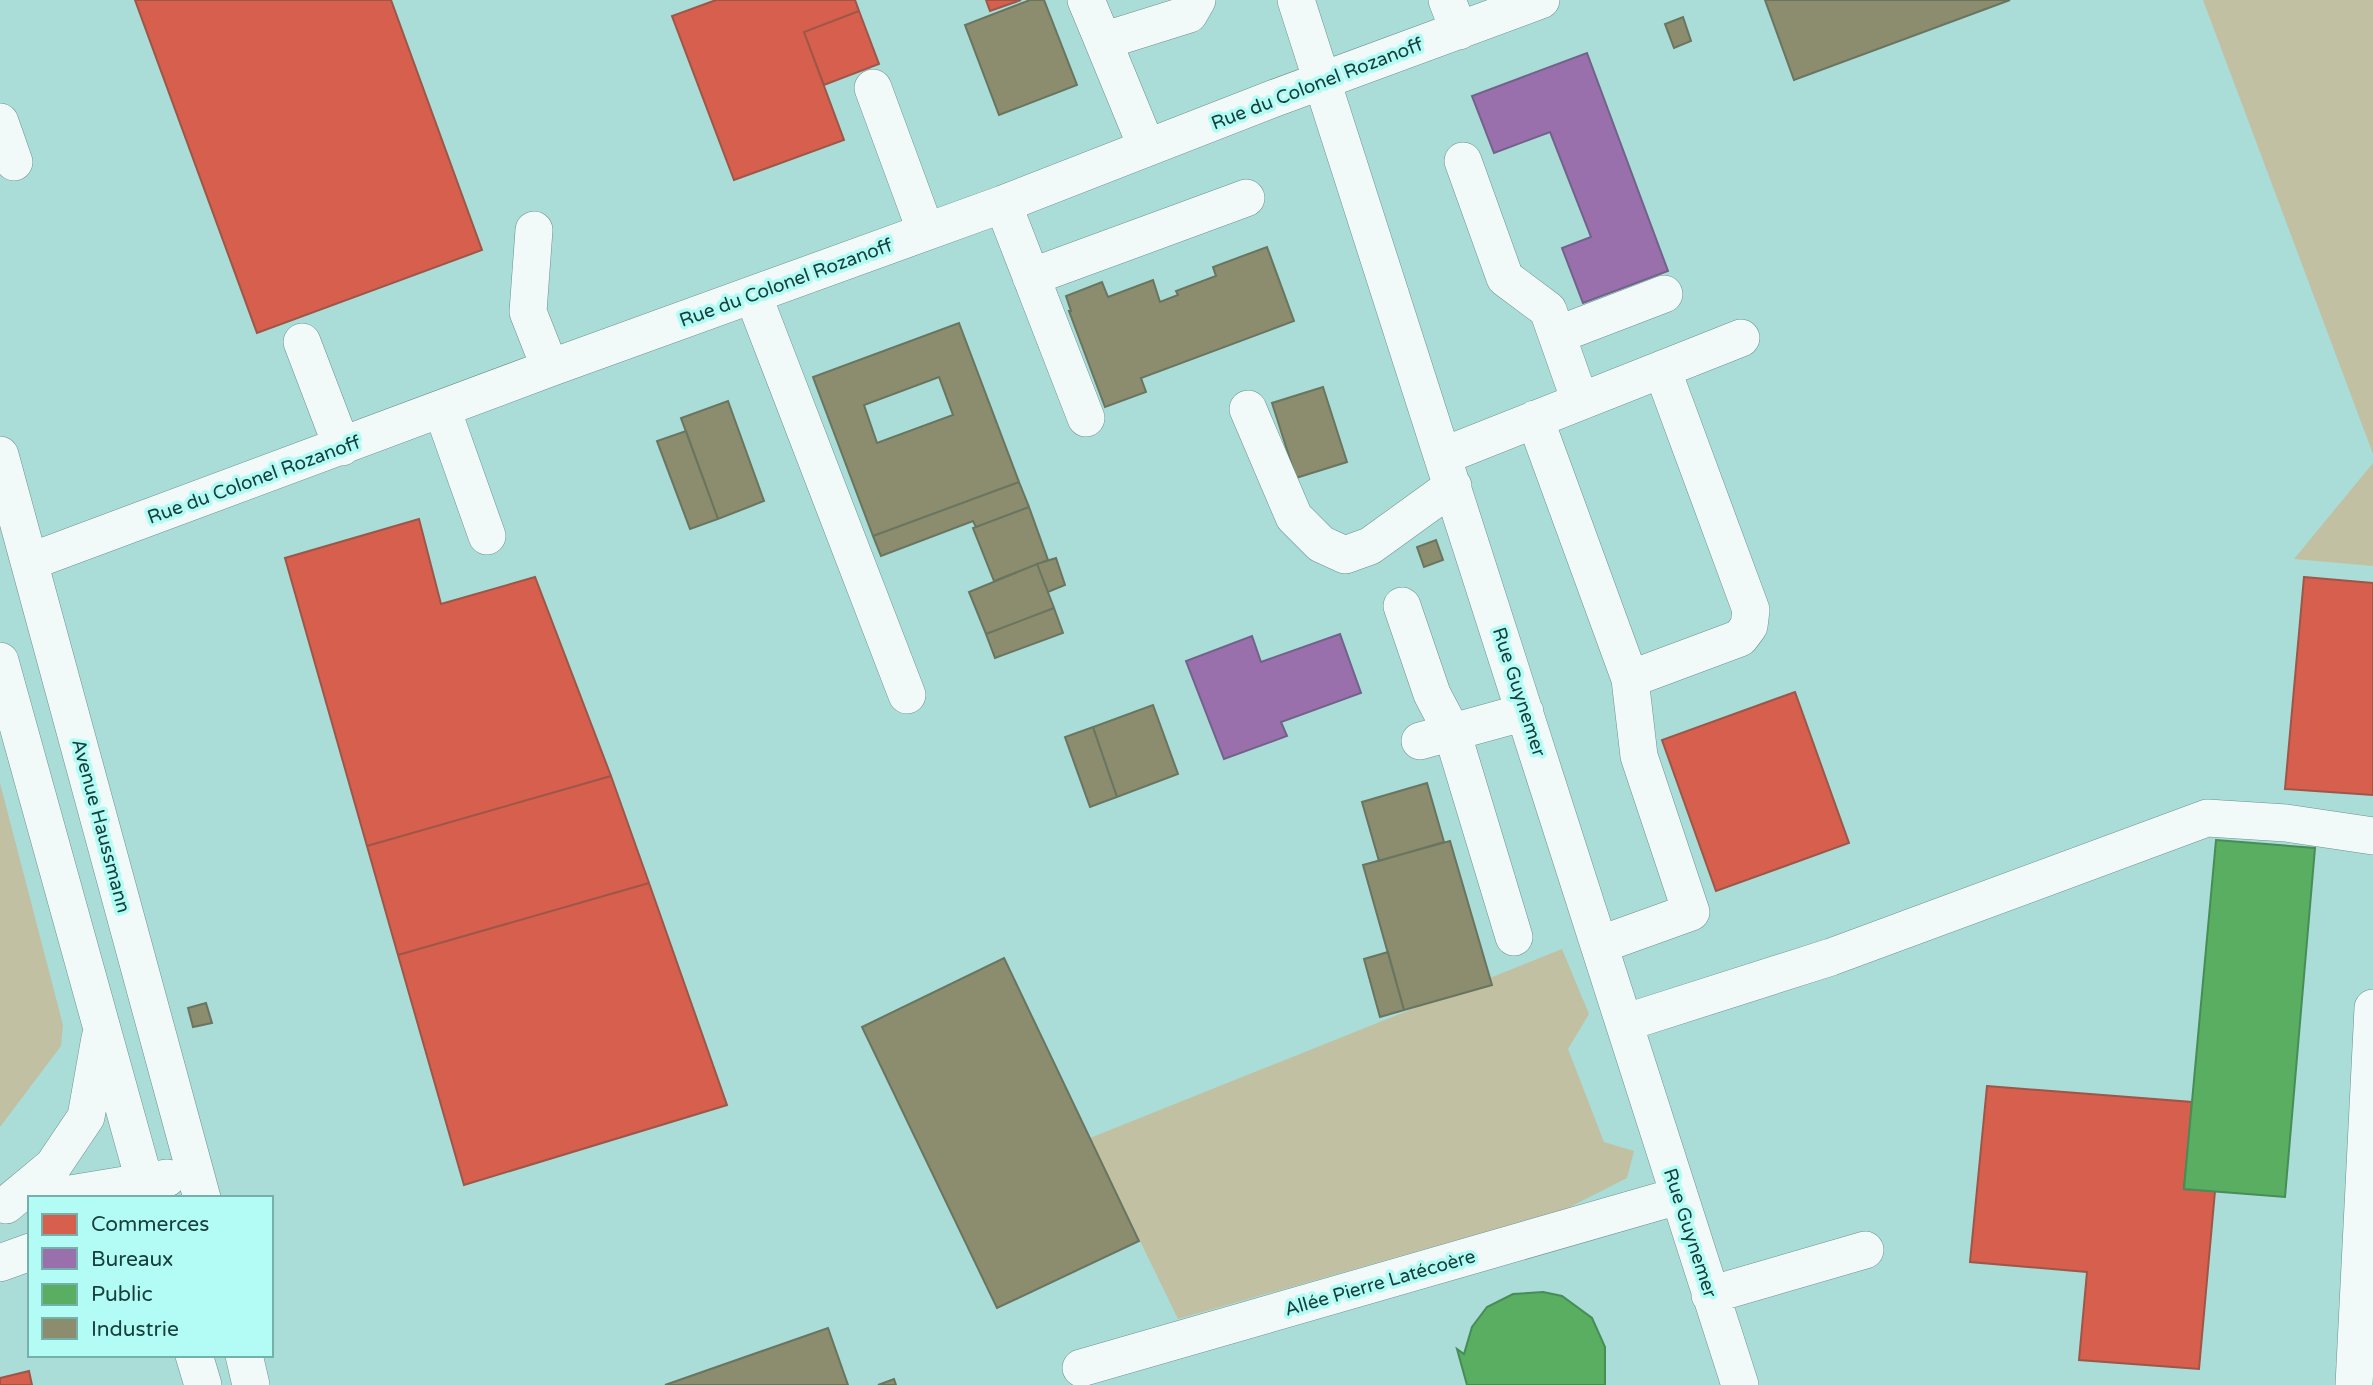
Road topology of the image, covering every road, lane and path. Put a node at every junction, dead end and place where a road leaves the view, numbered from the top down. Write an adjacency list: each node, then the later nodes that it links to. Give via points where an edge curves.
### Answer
1 (1086, 0): 6 (street)
2 (1197, 0): 6 (street, via 1189,14)
3 (1296, 0): 7 (street, Rue Guynemer)
4 (1541, 0): 5 (street, Rue du Colonel Rozanoff)
5 (1453, 15): 7 (street, Rue du Colonel Rozanoff)
6 (1103, 41): 10 (street)
7 (1323, 81): 10 (street, Rue du Colonel Rozanoff); 32 (street, Rue Guynemer)
8 (873, 89): 16 (street)
9 (0, 122): 12 (street)
10 (1147, 148): 14 (street, Rue du Colonel Rozanoff)
11 (1463, 161): 20 (street, via 1505,278 1548,310)
12 (14, 162)
13 (1246, 198): 17 (street)
14 (1003, 204): 16 (street, Rue du Colonel Rozanoff); 17 (street)
15 (534, 230): 23 (street, via 528,312)
16 (926, 232): 18 (street, Rue du Colonel Rozanoff)
17 (1031, 277): 28 (street)
18 (754, 295): 23 (street, Rue du Colonel Rozanoff); 38 (street)
19 (1664, 295): 20 (street)
20 (1558, 335): 25 (street)
21 (1741, 338): 24 (street)
22 (302, 342): 30 (street)
23 (551, 368): 26 (street, Rue du Colonel Rozanoff)
24 (1662, 369): 25 (street); 37 (street, via 1751,610 1749,625 1740,638)
25 (1580, 401): 29 (street)
26 (442, 409): 30 (street, Rue du Colonel Rozanoff); 33 (street)
27 (1248, 409): 32 (street, via 1294,517 1321,544 1345,555 1370,546)
28 (1086, 418)
29 (1535, 419): 32 (street); 37 (street)
30 (342, 447): 34 (street, Rue du Colonel Rozanoff)
31 (0, 455): 34 (street, Avenue Haussmann)
32 (1448, 471): 39 (street, Rue Guynemer)
33 (487, 536)
34 (29, 562): 47 (street, Avenue Haussmann)
35 (1402, 606): 40 (street, via 1432,694)
36 (0, 661): 46 (street)
37 (1630, 678): 43 (street, via 1639,756 1691,912)
38 (907, 695)
39 (1525, 712): 40 (street); 43 (street, Rue Guynemer)
40 (1436, 737): 42 (street)
41 (2373, 836): 45 (street, via 2286,823 2207,818 1831,957)
42 (1514, 937)
43 (1599, 945): 45 (street, Rue Guynemer)
44 (2373, 1008): 58 (street)
45 (1624, 1023): 50 (street, Rue Guynemer)
46 (102, 1027): 48 (street); 51 (street, via 86,1116 53,1166)
47 (199, 1185): 48 (street)
48 (147, 1193): 49 (street)
49 (86, 1196)
50 (1678, 1196): 53 (street, Rue Guynemer); 55 (street, Allée Pierre Latécoère)
51 (12, 1204)
52 (1865, 1250): 53 (street)
53 (1710, 1295): 57 (street, Rue Guynemer)
54 (244, 1357): 56 (street)
55 (1082, 1368)
56 (251, 1385)
57 (1740, 1385)
58 (2354, 1385)

